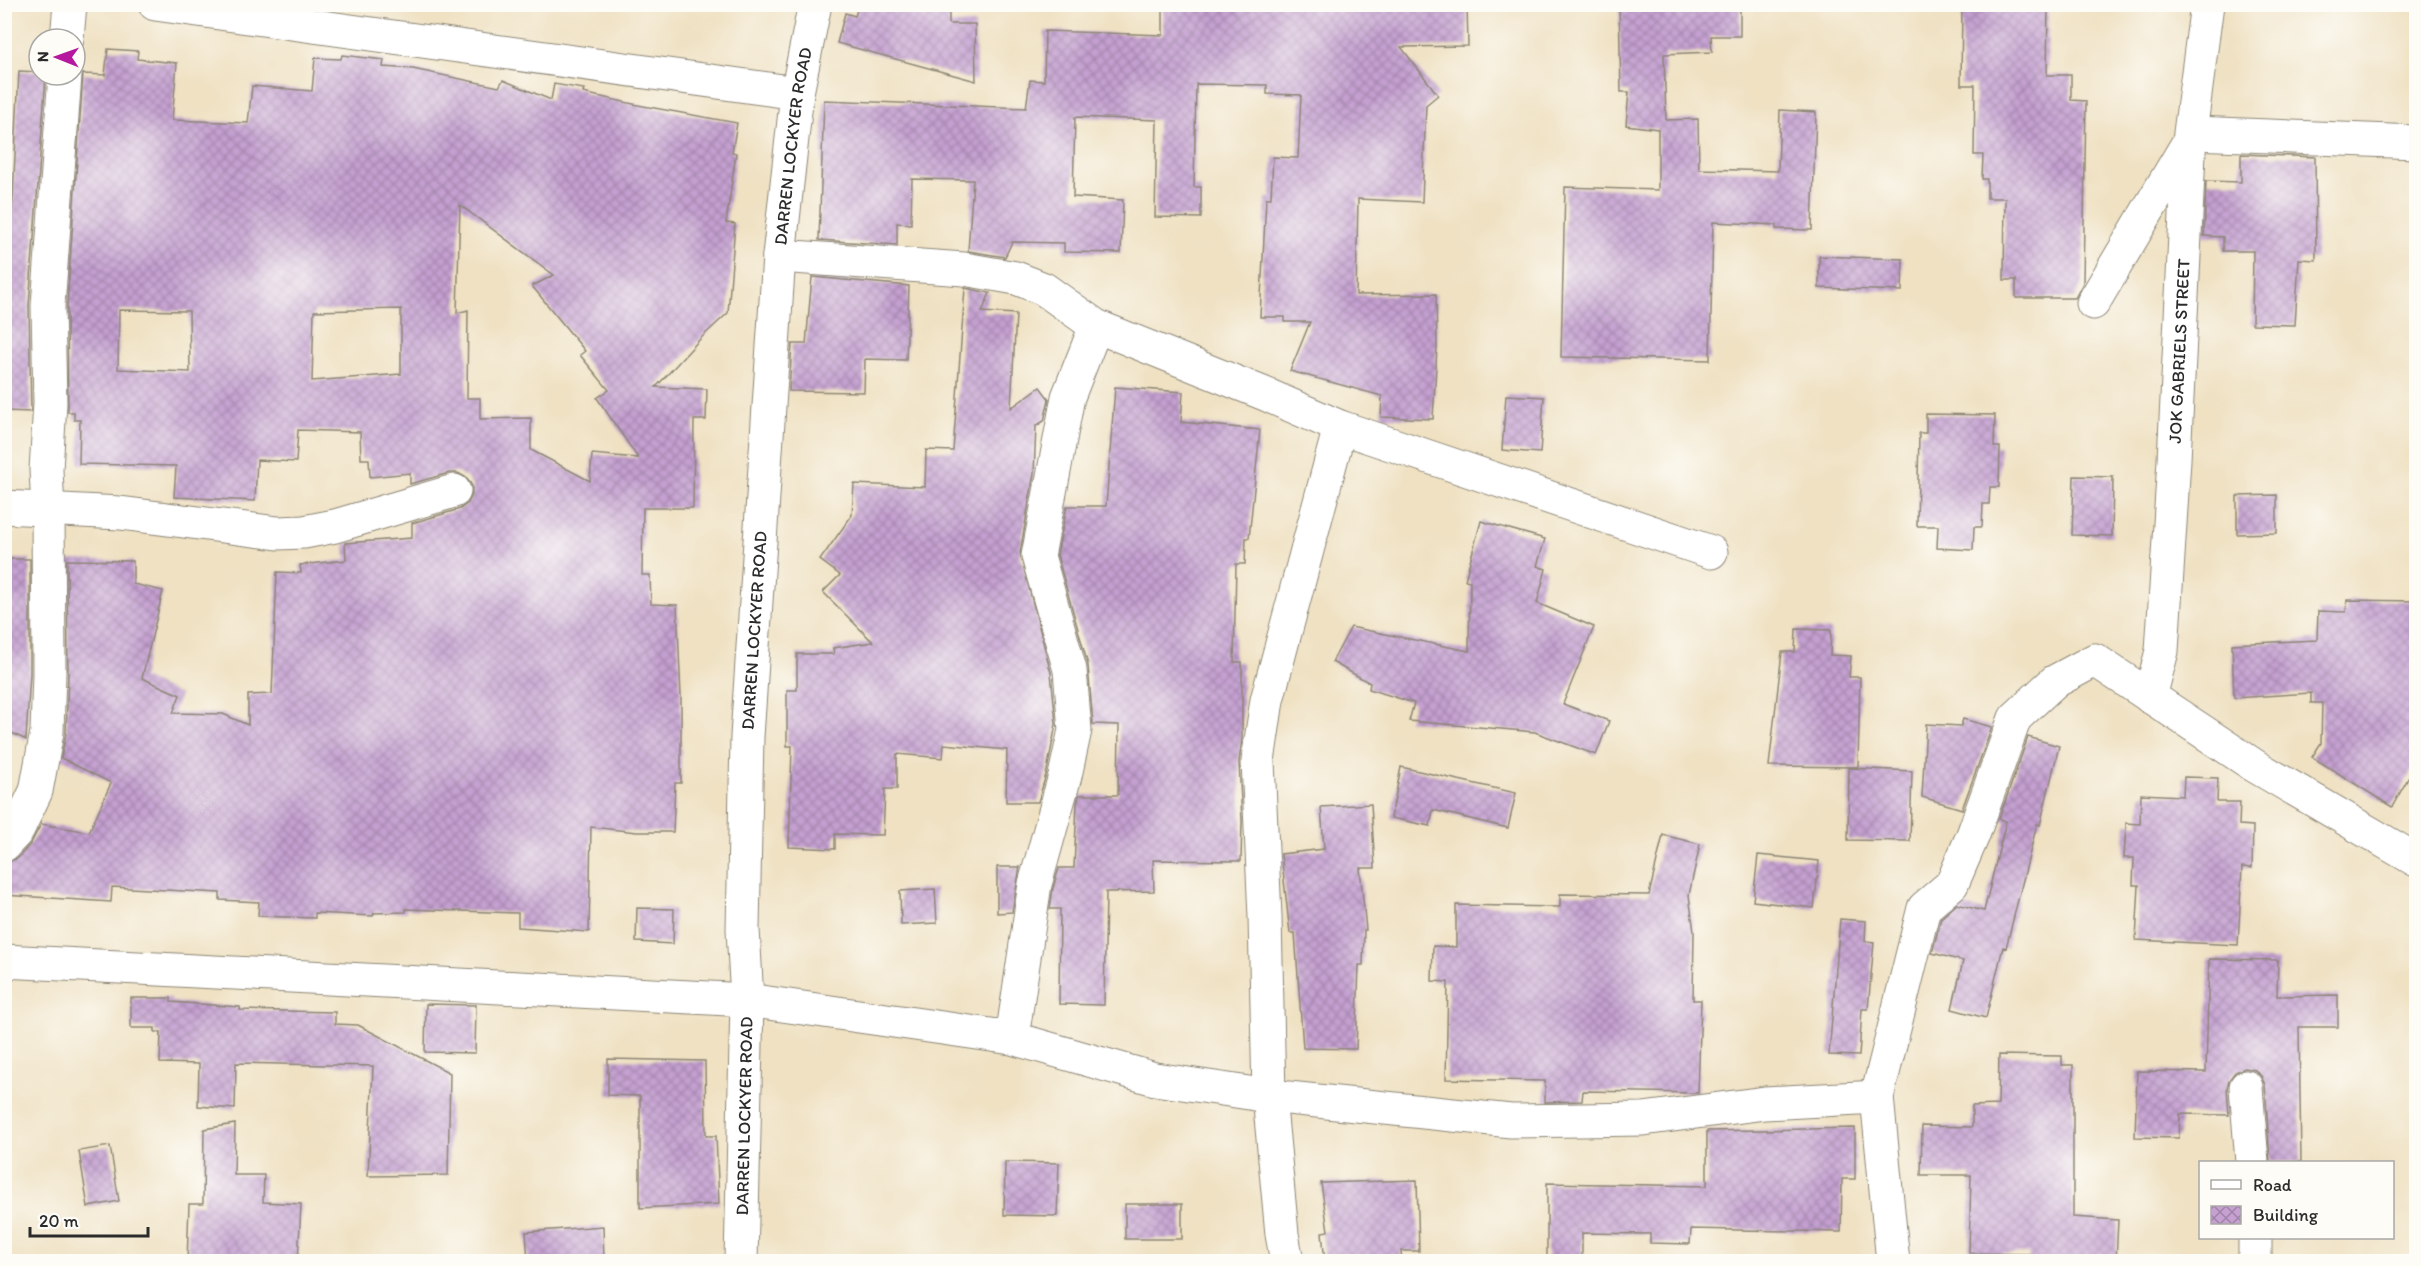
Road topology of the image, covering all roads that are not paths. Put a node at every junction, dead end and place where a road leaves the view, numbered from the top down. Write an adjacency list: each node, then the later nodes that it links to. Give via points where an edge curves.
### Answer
1 (70, 4): 5 (street)
2 (155, 4): 7 (street)
3 (814, 4): 7 (street, DARREN LOCKYER ROAD)
4 (2207, 4): 17 (street, JOK GABRIELS STREET, via 2190,133 2162,651)
5 (68, 27)
6 (64, 87): 15 (street, via 48,306)
7 (797, 93): 9 (street, DARREN LOCKYER ROAD)
8 (2416, 142): 10 (street, via 2194,133)
9 (779, 256): 11 (street, via 964,269 1016,278 1044,289); 21 (street, DARREN LOCKYER ROAD, via 747,737 742,929)
10 (2093, 303)
11 (1096, 326): 12 (street); 22 (street, via 1068,397 1038,556 1070,670 1075,730 1035,884)
12 (1340, 427): 16 (street); 24 (street, via 1267,700 1258,761)
13 (454, 491): 15 (street, via 304,532 278,533 120,513)
14 (4, 507): 15 (street)
15 (48, 510): 18 (street, via 46,732 36,791 16,831)
16 (1711, 552)
17 (2150, 697): 19 (street, via 2255,766); 25 (street, via 2095,660 2055,682 2015,718 1952,884 1924,908)
18 (4, 845)
19 (2416, 860)
20 (4, 961): 21 (street)
21 (747, 1000): 22 (street); 28 (street, DARREN LOCKYER ROAD)
22 (1012, 1038): 24 (street, via 1155,1079)
23 (2246, 1087): 26 (street)
24 (1269, 1096): 25 (street, via 1511,1121 1642,1119 1765,1103); 29 (street)
25 (1877, 1097): 30 (street)
26 (2252, 1161)
27 (2255, 1239): 31 (street)
28 (741, 1262)
29 (1287, 1262)
30 (1893, 1262)
31 (2255, 1262)

